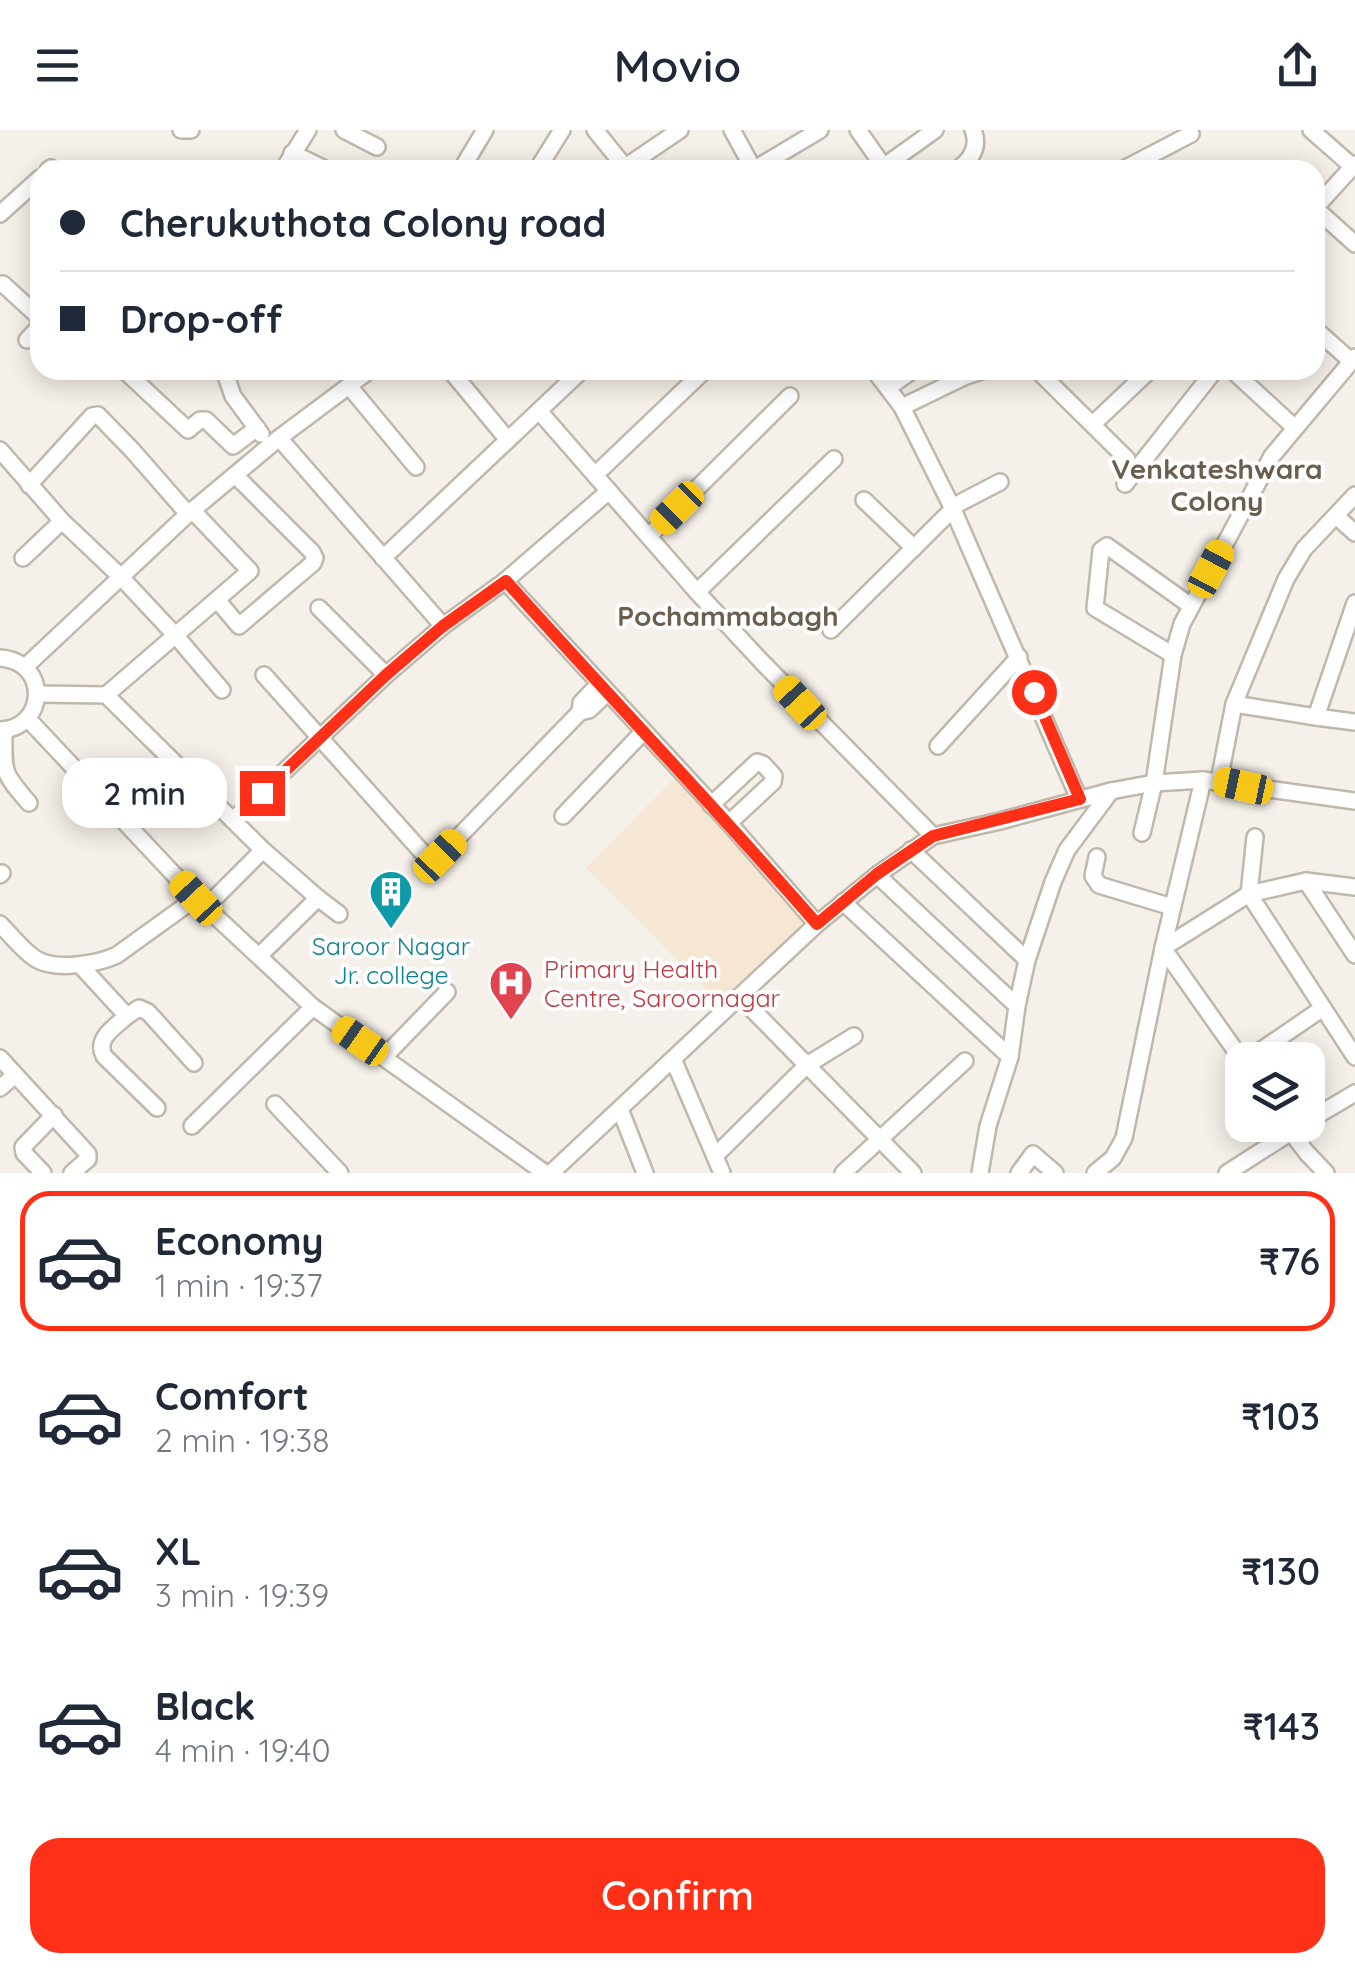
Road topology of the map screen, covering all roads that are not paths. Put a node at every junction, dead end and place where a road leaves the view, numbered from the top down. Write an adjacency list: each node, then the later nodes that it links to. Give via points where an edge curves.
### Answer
1 (181, 130): 2 (street)
2 (191, 130)
3 (308, 130): 17 (street)
4 (344, 130): 16 (street)
5 (483, 130): 20 (street)
6 (562, 130): 21 (street)
7 (595, 130): 22 (street)
8 (680, 130): 23 (street)
9 (732, 130): 24 (street)
10 (820, 130): 25 (street)
11 (858, 130): 26 (street)
12 (935, 130): 27 (street)
13 (973, 130): 28 (street, via 977,140)
14 (1188, 130): 29 (street)
15 (1311, 130): 30 (street)
16 (377, 148)
17 (292, 153): 18 (street); 19 (street)
18 (288, 160)
19 (306, 160)
20 (467, 160)
21 (543, 160)
22 (617, 160)
23 (636, 160)
24 (748, 160)
25 (770, 160)
26 (877, 160)
27 (895, 160)
28 (967, 160)
29 (1141, 160)
30 (1354, 165): 32 (street)
31 (30, 187): 33 (street)
32 (1325, 197)
33 (0, 214)
34 (1325, 217): 35 (street)
35 (1355, 244)
36 (3, 284): 37 (street)
37 (30, 312)
38 (30, 337): 40 (street)
39 (1325, 337): 41 (street)
40 (28, 340)
41 (1353, 359): 62 (street)
42 (134, 380): 65 (street, via 183,427 206,420)
43 (227, 380): 61 (street)
44 (357, 380): 55 (street)
45 (458, 380): 63 (street)
46 (571, 380): 59 (street)
47 (682, 380): 72 (street)
48 (882, 380): 56 (street)
49 (899, 380): 56 (street)
50 (960, 380): 58 (street)
51 (1052, 380): 60 (street)
52 (1139, 380): 60 (street)
53 (1207, 380): 74 (street)
54 (1243, 380): 62 (street)
55 (349, 386): 64 (street); 70 (street)
56 (888, 388): 58 (street)
57 (790, 396): 85 (street)
58 (902, 407): 79 (street)
59 (539, 410): 63 (street); 72 (street)
60 (1092, 424): 68 (street)
61 (256, 428): 64 (street); 65 (street)
62 (1295, 428): 93 (street, via 1272,456)
63 (508, 440): 88 (street)
64 (274, 442): 69 (street); 88 (street)
65 (233, 446): 69 (street)
66 (1, 452): 75 (street)
67 (834, 459): 91 (street)
68 (1127, 459)
69 (250, 462): 71 (street)
70 (416, 467)
71 (235, 474): 80 (street); 92 (street, via 315,558 239,626)
72 (595, 475): 76 (street)
73 (1000, 482): 79 (street)
74 (1125, 484)
75 (30, 486): 80 (street, via 98,415); 82 (street)
76 (609, 491): 85 (street); 90 (street)
77 (1355, 495): 81 (street)
78 (864, 500): 86 (street)
79 (953, 508): 86 (street); 100 (street)
80 (190, 512): 89 (street); 92 (street, via 250,570)
81 (1336, 516): 84 (street); 109 (street, via 1286,579)
82 (62, 521): 87 (street); 89 (street)
83 (1104, 532): 93 (street)
84 (1355, 533)
85 (648, 536): 91 (street)
86 (914, 548): 97 (street)
87 (23, 558)
88 (383, 558): 96 (street)
89 (120, 576): 98 (street); 102 (street)
90 (506, 581): 96 (street); 105 (street)
91 (697, 592): 128 (street)
92 (218, 600): 98 (street)
93 (1194, 602): 99 (street); 99 (street, via 1106,546 1101,550 1095,608)
94 (1355, 603): 110 (street)
95 (319, 608): 104 (street)
96 (443, 626): 104 (street)
97 (831, 630)
98 (176, 636): 106 (street); 108 (street)
99 (1173, 655): 118 (street)
100 (1019, 656): 116 (street); 120 (street)
101 (0, 658): 102 (street)
102 (26, 667): 107 (street)
103 (264, 675): 115 (street)
104 (386, 675): 115 (street)
105 (603, 688): 114 (street); 115 (street, via 581,702 580,712 430,861)
106 (222, 690)
107 (38, 694): 108 (street); 111 (street)
108 (106, 694): 125 (street)
109 (1234, 704): 110 (street); 117 (street)
110 (1316, 717): 112 (street)
111 (28, 719): 113 (street); 138 (street)
112 (1355, 722)
113 (2, 730): 122 (street, via 6,777)
114 (643, 732): 123 (street); 124 (street)
115 (320, 738): 125 (street)
116 (938, 746)
117 (1211, 780): 118 (street); 121 (street); 140 (street)
118 (1154, 783): 119 (street); 127 (street)
119 (1111, 790): 120 (street); 147 (street, via 1068,850)
120 (1080, 799): 128 (street)
121 (1355, 800)
122 (29, 803)
123 (711, 805): 126 (street); 126 (street, via 756,762 763,764 774,782)
124 (563, 816)
125 (233, 820): 130 (street)
126 (729, 823): 143 (street)
127 (1142, 833)
128 (933, 836): 131 (street)
129 (1254, 838): 136 (street)
130 (262, 850): 137 (street); 138 (street)
131 (912, 850): 133 (street); 147 (street)
132 (1096, 857): 140 (street, via 1093,876 1099,885)
133 (877, 874): 139 (street); 151 (street)
134 (1306, 882): 135 (street); 136 (street); 145 (street)
135 (1355, 887)
136 (1249, 894): 144 (street); 153 (street)
137 (318, 898): 141 (street); 146 (street)
138 (201, 902): 146 (street); 148 (street, via 117,955)
139 (843, 902): 143 (street); 160 (street)
140 (1172, 906): 144 (street)
141 (339, 914)
142 (0, 924): 148 (street, via 36,959)
143 (817, 924): 150 (street)
144 (1163, 948): 156 (street); 190 (street, via 1124,1138)
145 (1355, 955)
146 (259, 956): 152 (street)
147 (1027, 960): 151 (street)
148 (80, 965): 154 (street)
149 (447, 992): 159 (street)
150 (740, 996): 162 (street); 165 (street)
151 (1017, 1006): 160 (street)
152 (313, 1007): 159 (street); 174 (street)
153 (1323, 1008): 157 (street); 161 (street)
154 (127, 1016): 164 (street, via 140,1008 148,1012); 170 (street, via 100,1048)
155 (854, 1036): 165 (street)
156 (1232, 1042)
157 (1272, 1042)
158 (0, 1058): 166 (street)
159 (384, 1058): 182 (street)
160 (1010, 1058): 187 (street)
161 (1355, 1058)
162 (673, 1059): 171 (street); 178 (street)
163 (965, 1061): 175 (street)
164 (194, 1063)
165 (807, 1065): 175 (street); 178 (street)
166 (15, 1074): 167 (street); 173 (street)
167 (0, 1088)
168 (1355, 1093): 172 (street)
169 (275, 1104): 181 (street)
170 (157, 1108)
171 (620, 1109): 182 (street); 183 (street)
172 (1325, 1110)
173 (54, 1115): 179 (street, via 88,1154); 180 (street, via 23,1147)
174 (192, 1126)
175 (881, 1140): 185 (street); 186 (street)
176 (1273, 1142): 191 (street)
177 (1306, 1142): 192 (street)
178 (715, 1156): 184 (street)
179 (81, 1170)
180 (43, 1173)
181 (340, 1173)
182 (548, 1173)
183 (645, 1173)
184 (722, 1173)
185 (843, 1173)
186 (913, 1173)
187 (980, 1173)
188 (1019, 1173): 189 (street, via 1033,1154)
189 (1055, 1173)
190 (1095, 1173)
191 (1227, 1173)
192 (1326, 1173)

